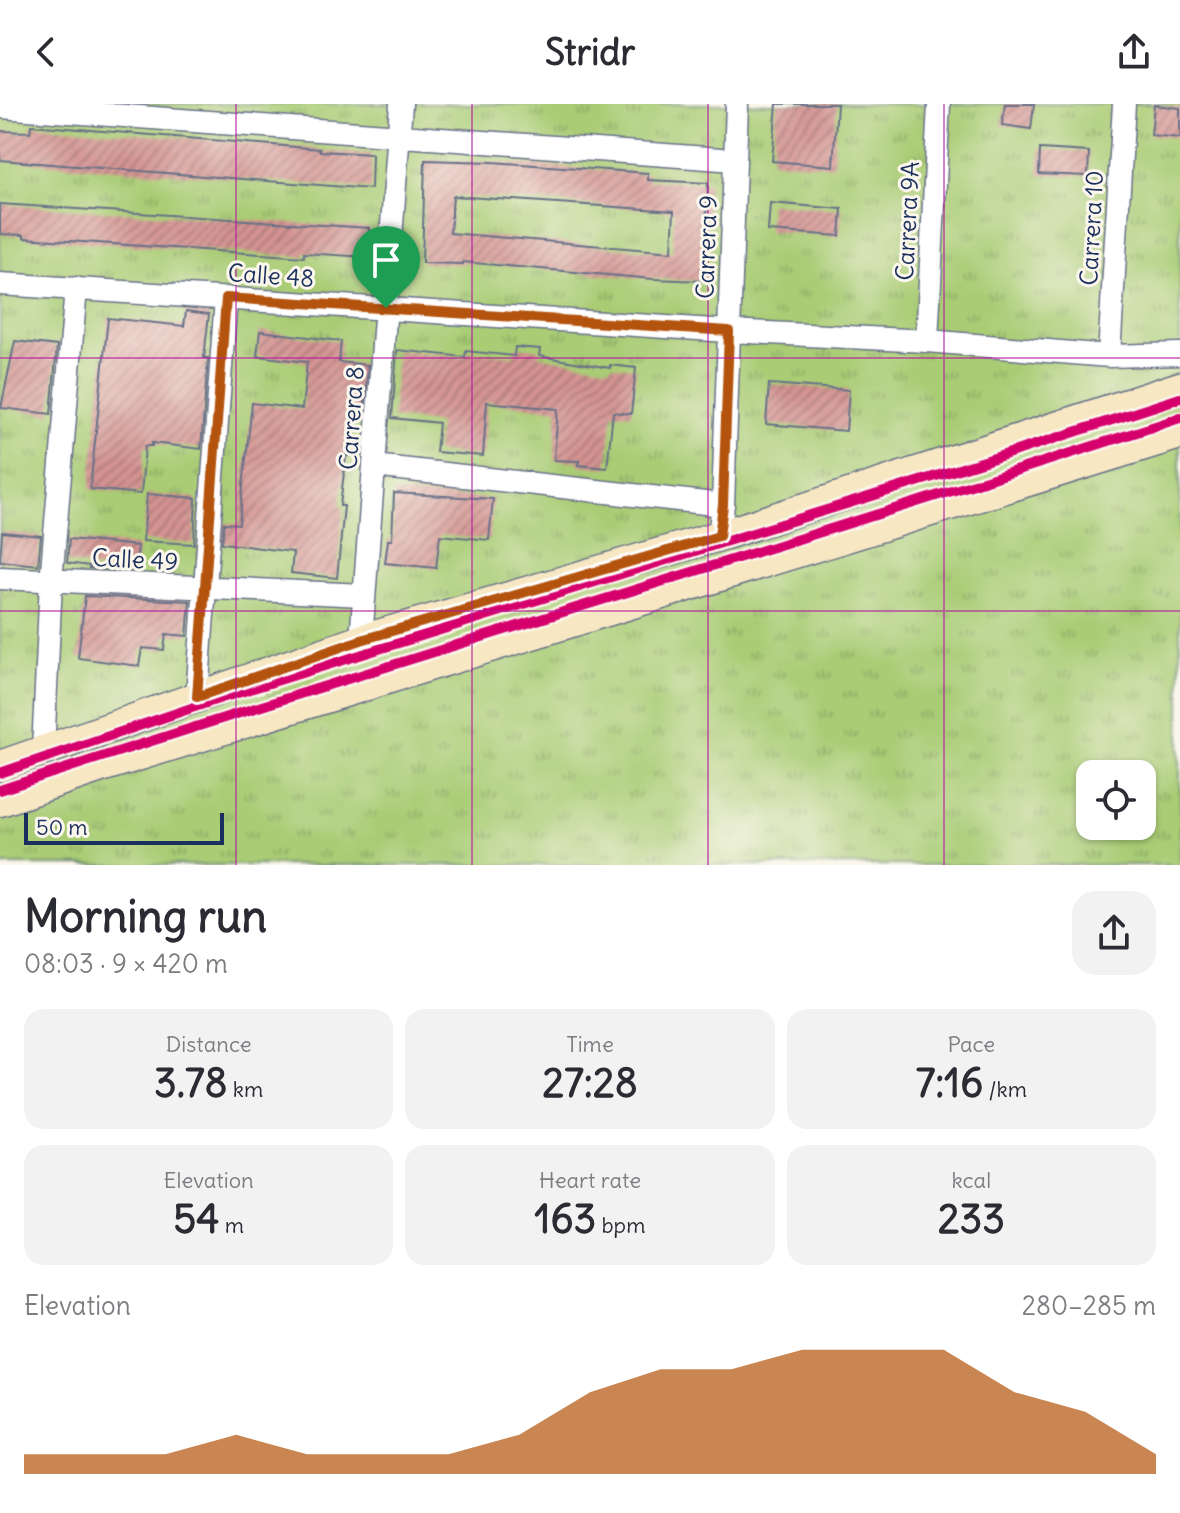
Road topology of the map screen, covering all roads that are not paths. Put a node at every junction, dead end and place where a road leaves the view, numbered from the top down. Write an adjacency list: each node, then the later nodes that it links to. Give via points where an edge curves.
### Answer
1 (401, 104): 6 (street, Carrera 8)
2 (737, 104): 7 (street, Carrera 9)
3 (939, 104): 13 (street, Carrera 9A)
4 (1124, 104): 15 (street, Carrera 10)
5 (0, 107): 6 (street)
6 (399, 136): 7 (street); 11 (street, Carrera 8)
7 (735, 160): 12 (street, Carrera 9)
8 (0, 284): 9 (street, Calle 48)
9 (76, 288): 10 (street, Calle 48); 22 (street)
10 (226, 298): 11 (street, Calle 48); 23 (street)
11 (386, 308): 12 (street, Calle 48); 18 (street, Carrera 8)
12 (729, 331): 13 (street, Calle 48); 19 (street, Carrera 9)
13 (927, 341): 15 (street, Calle 48)
14 (1180, 354): 15 (street, Calle 48)
15 (1109, 356)
16 (1180, 387): 20 (main road)
17 (1180, 434): 29 (main road)
18 (374, 466): 19 (street); 24 (street, Carrera 8)
19 (723, 505): 20 (street, Carrera 9)
20 (719, 536): 25 (main road)
21 (0, 578): 22 (street, Calle 49)
22 (51, 581): 23 (street, Calle 49); 27 (street)
23 (206, 588): 24 (street, Calle 49); 26 (street)
24 (364, 595): 25 (street, Carrera 8)
25 (361, 640): 26 (main road)
26 (197, 697): 27 (main road)
27 (43, 751): 28 (main road)
28 (0, 766)
29 (0, 801)

